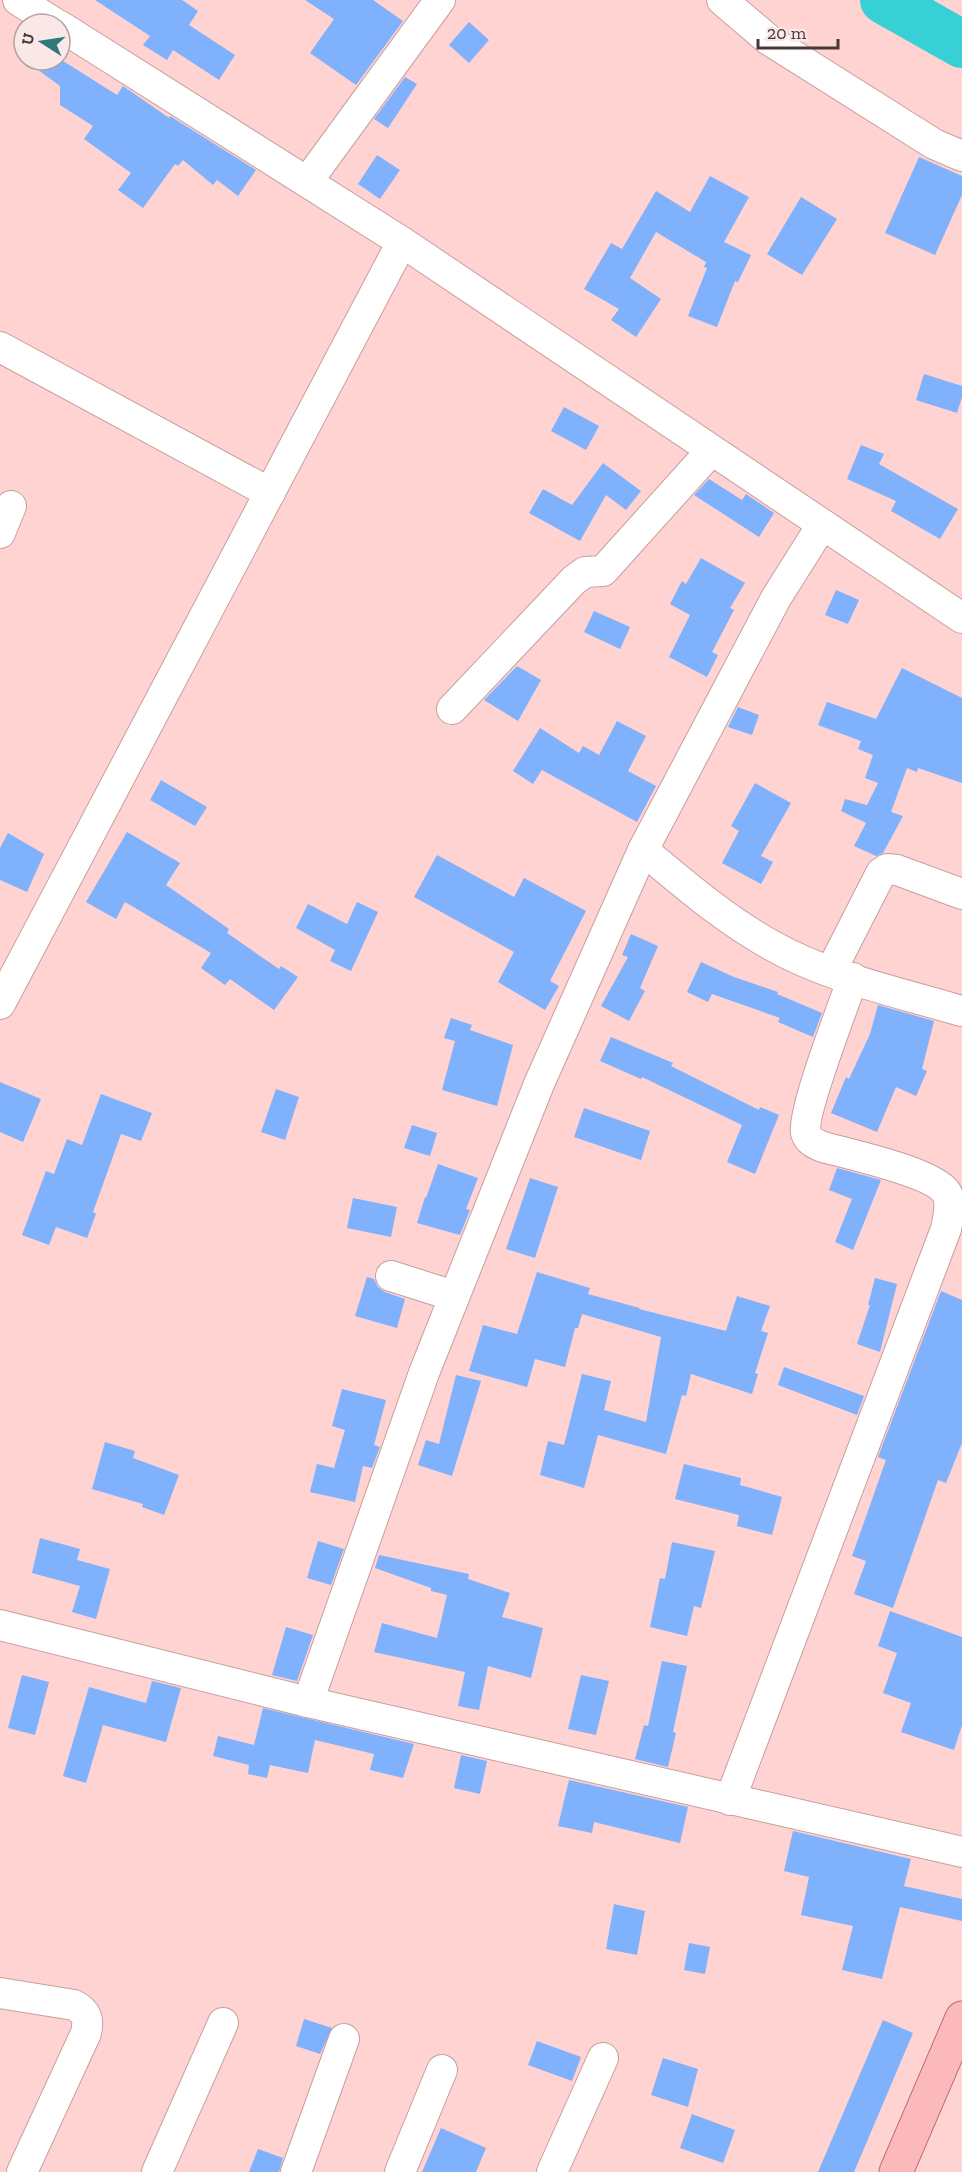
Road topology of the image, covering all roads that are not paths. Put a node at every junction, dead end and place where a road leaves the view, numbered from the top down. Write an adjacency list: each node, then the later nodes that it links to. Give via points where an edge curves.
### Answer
1 (18, 0): 4 (street)
2 (440, 0): 7 (street)
3 (722, 0): 6 (street, via 769,40 934,144)
4 (37, 12)
5 (72, 34): 7 (street)
6 (962, 156)
7 (307, 182): 8 (street)
8 (402, 242): 10 (street); 11 (street)
9 (0, 347): 11 (street)
10 (711, 451): 13 (street); 16 (street, via 603,571 585,572 574,580)
11 (270, 493): 20 (street)
12 (12, 506): 14 (street)
13 (822, 525): 15 (street); 17 (street, via 776,597)
14 (0, 533)
15 (962, 618)
16 (452, 709)
17 (643, 850): 19 (street, via 743,928 773,946); 23 (street, via 539,1084)
18 (962, 894): 19 (street, via 897,870 884,870)
19 (842, 975): 21 (street); 26 (street, via 808,1108 806,1133 812,1142 823,1147 926,1177 946,1192 950,1206 946,1229)
20 (0, 1004)
21 (961, 1011)
22 (391, 1276): 23 (street)
23 (454, 1296): 25 (street)
24 (0, 1625): 25 (street)
25 (308, 1702): 26 (street)
26 (730, 1800): 27 (street)
27 (962, 1852)
28 (0, 1993): 34 (street, via 74,2004 83,2010 88,2021)
29 (962, 2018): 39 (main road)
30 (223, 2023): 35 (street)
31 (344, 2039): 36 (street)
32 (603, 2058): 38 (street)
33 (442, 2070): 37 (street)
34 (22, 2172)
35 (157, 2172)
36 (296, 2172)
37 (400, 2172)
38 (552, 2172)
39 (896, 2172)

